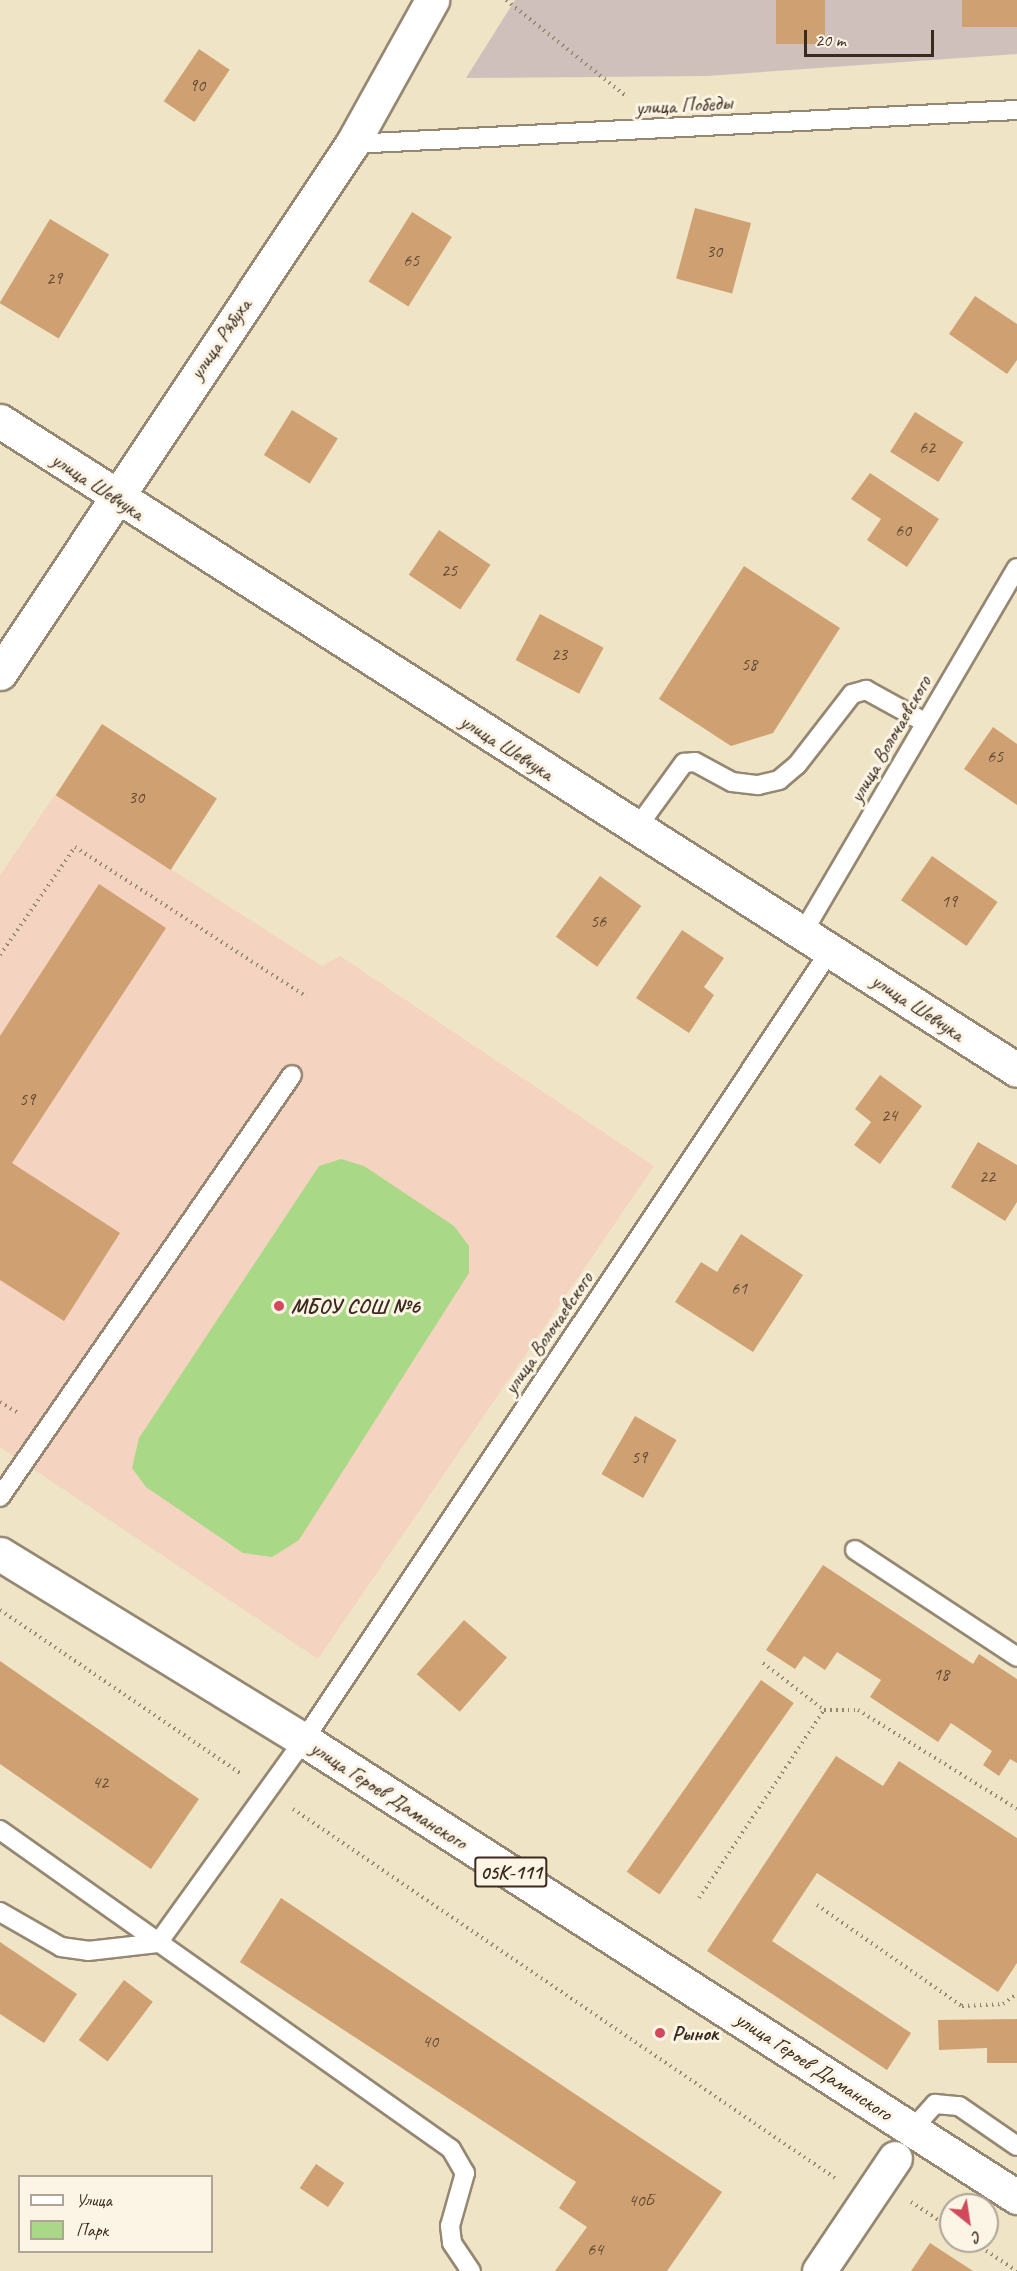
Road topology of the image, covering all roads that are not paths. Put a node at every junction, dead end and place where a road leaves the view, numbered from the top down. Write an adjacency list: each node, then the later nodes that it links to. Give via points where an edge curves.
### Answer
1 (432, 0): 3 (main road, улица Рябуха)
2 (1017, 110): 3 (lane, улица Победы)
3 (352, 144): 5 (main road, улица Рябуха)
4 (0, 421): 5 (main road, улица Шевчука)
5 (113, 497): 7 (main road, улица Рябуха); 9 (main road, улица Шевчука)
6 (1017, 568): 8 (lane, улица Волочаевского)
7 (0, 673)
8 (926, 723): 9 (lane, via 866,690 852,694 797,765 779,780 758,785 732,782 694,762 684,763); 10 (lane, улица Волочаевского)
9 (636, 829): 10 (main road, улица Шевчука)
10 (802, 934): 11 (main road, улица Шевчука)
11 (830, 951): 12 (main road, улица Шевчука); 18 (lane, улица Волочаевского)
12 (1017, 1070)
13 (292, 1075): 14 (lane)
14 (0, 1497)
15 (855, 1550): 17 (lane)
16 (0, 1554): 18 (main road, улица Героев Даманского / 05К-111)
17 (1017, 1657)
18 (304, 1740): 21 (lane, улица Волочаевского); 22 (main road, улица Героев Даманского / 05К-111)
19 (0, 1830): 21 (lane)
20 (0, 1912): 21 (lane, via 61,1947)
21 (158, 1944): 26 (lane, via 451,2149 465,2173 450,2226 452,2243)
22 (911, 2128): 23 (lane, via 935,2104 959,2106); 24 (lane); 25 (main road, улица Героев Даманского / 05К-111)
23 (1017, 2146)
24 (895, 2158): 27 (main road)
25 (1017, 2198)
26 (471, 2271)
27 (819, 2271)

